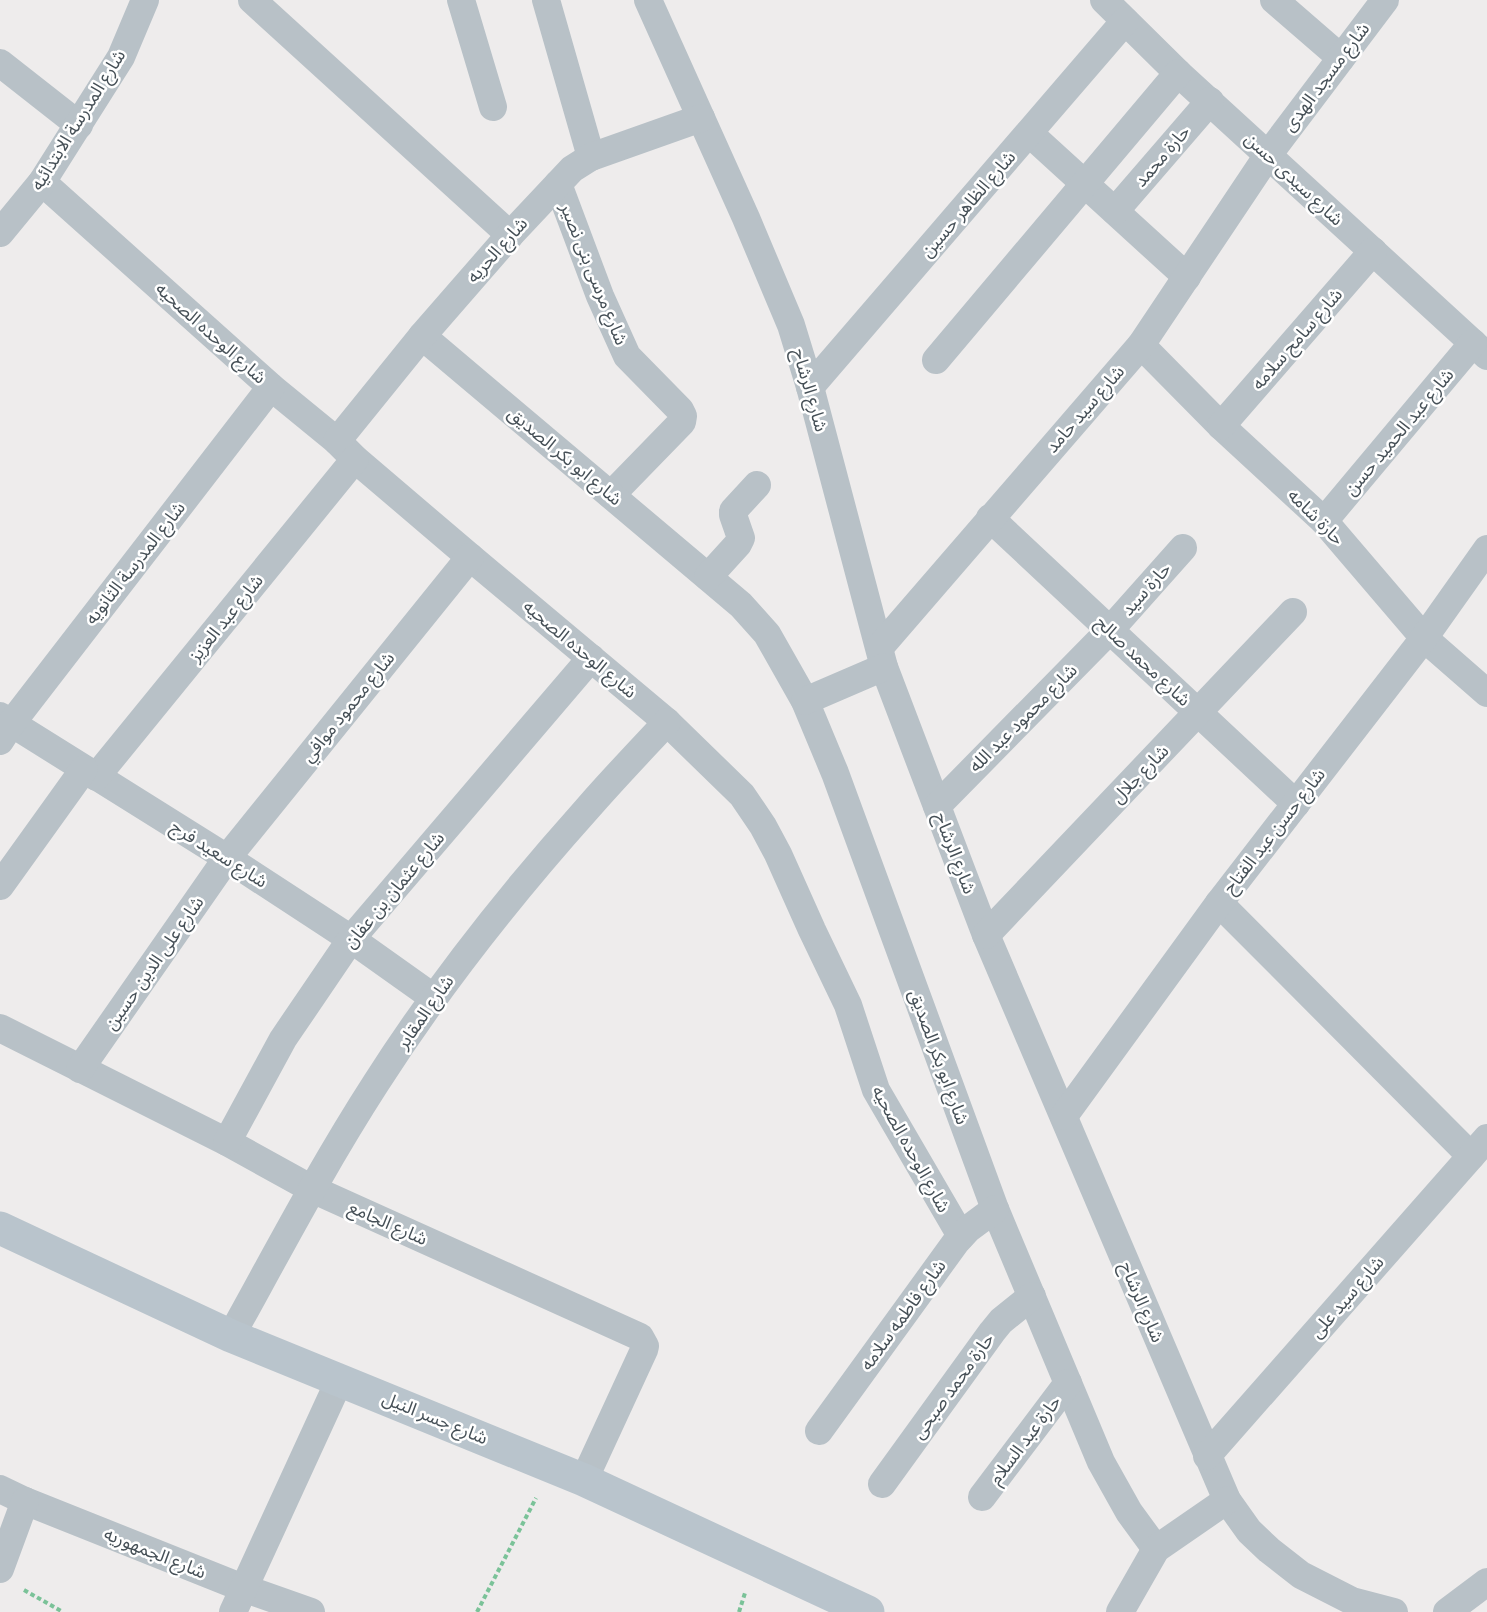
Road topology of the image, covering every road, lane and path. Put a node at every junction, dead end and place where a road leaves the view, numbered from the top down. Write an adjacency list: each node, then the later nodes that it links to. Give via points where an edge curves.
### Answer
1 (145, 0): 16 (street, شارع المدرسة الابتدائيه, via 121,57)
2 (252, 0): 25 (street)
3 (461, 0): 14 (street)
4 (546, 0): 19 (street)
5 (648, 0): 15 (street, شارع الرشاح)
6 (1104, 0): 9 (street, شارع سيدى حسن)
7 (1274, 0): 10 (street)
8 (1384, 0): 10 (street, شارع مسجد الهدى)
9 (1125, 21): 12 (street, شارع سيدى حسن); 17 (street, شارع الظاهر حسين)
10 (1341, 58): 18 (street, شارع مسجد الهدى)
11 (0, 63): 16 (street)
12 (1178, 73): 13 (street, شارع سيدى حسن); 21 (street)
13 (1210, 101): 18 (street, شارع سيدى حسن); 23 (street, حارة محمد)
14 (493, 107)
15 (700, 118): 19 (street, شارع الحريه); 33 (street, شارع الرشاح, via 791,325)
16 (79, 125): 20 (street, شارع المدرسة الابتدائيه)
17 (1029, 133): 21 (street); 33 (street, شارع الظاهر حسين)
18 (1268, 155): 26 (street, شارع سيدى حسن); 27 (street, شارع سيد حامد)
19 (591, 157): 22 (street, شارع الحريه)
20 (42, 182): 24 (street, شارع المدرسة الابتدائيه); 32 (street, شارع الوحده الصحيه)
21 (1085, 183): 23 (street); 31 (street)
22 (558, 184): 25 (street, شارع الحريه); 37 (street, شارع مرسى بنى نصير, via 627,356 683,416 682,422)
23 (1115, 211): 27 (street)
24 (0, 233)
25 (510, 235): 28 (street, شارع الحريه)
26 (1373, 251): 30 (street, شارع سيدى حسن); 34 (street, شارع سامح سلامه)
27 (1187, 277): 29 (street, شارع سيد حامد)
28 (422, 336): 35 (street, شارع الحريه); 37 (street, شارع ابو بكر الصديق)
29 (1141, 345): 34 (street, حارة شامه); 38 (street, شارع سيد حامد)
30 (1480, 350): 39 (street, شارع عبد الحميد حسن)
31 (936, 360)
32 (271, 387): 35 (street, شارع الوحده الصحيه); 53 (street, شارع المدرسة الثانويه)
33 (810, 387): 47 (street, شارع الرشاح)
34 (1221, 426): 39 (street, حارة شامه)
35 (346, 450): 42 (street, شارع الوحده الصحيه); 54 (street, شارع عبد العزيز)
36 (757, 485): 43 (street, via 733,511 741,538 738,544)
37 (611, 495): 43 (street, شارع ابو بكر الصديق)
38 (990, 518): 45 (street, شارع محمد صالح); 47 (street, شارع سيد حامد)
39 (1324, 521): 46 (street, حارة شامه)
40 (1183, 548): 45 (street, حارة سيد)
41 (1486, 552): 46 (street, شارع حسن عبد الفتاح)
42 (470, 557): 48 (street, شارع الوحده الصحيه); 57 (street, شارع محمود موافي)
43 (708, 577): 50 (street, شارع ابو بكر الصديق, via 767,634)
44 (1293, 612): 51 (street, شارع جلال)
45 (1110, 630): 51 (street, شارع محمد صالح); 56 (street, شارع محمود عبد الله)
46 (1424, 638): 49 (street, حارة شامه); 55 (street, شارع حسن عبد الفتاح)
47 (882, 657): 50 (street, شارع سيد حامد); 56 (street, شارع الرشاح)
48 (591, 658): 52 (street, شارع الوحده الصحيه); 61 (street, شارع عثمان بن عفان)
49 (1487, 693)
50 (805, 701): 69 (street, شارع ابو بكر الصديق, via 840,784)
51 (1198, 712): 55 (street, شارع محمد صالح); 60 (street, شارع جلال)
52 (667, 722): 62 (street, شارع المقابر, via 510,898); 71 (street, شارع الوحده الصحيه, via 742,795 763,826 848,1005 876,1090)
53 (4, 727): 54 (street, شارع سعيد فرج)
54 (90, 773): 57 (street, شارع سعيد فرج); 58 (street, شارع عبد العزيز)
55 (1296, 804): 59 (street, شارع حسن عبد الفتاح)
56 (936, 806): 60 (street, شارع الرشاح)
57 (227, 858): 61 (street, شارع سعيد فرج); 64 (street, شارع على الدين حسين)
58 (0, 886)
59 (1219, 903): 65 (street, شارع حسن عبد الفتاح); 67 (street)
60 (986, 935): 65 (street, شارع الرشاح)
61 (351, 939): 62 (street, شارع سعيد فرج); 66 (street, شارع عثمان بن عفان, via 283,1039)
62 (434, 998): 68 (street, شارع المقابر, via 376,1083)
63 (0, 1028): 64 (street, شارع الجامع)
64 (80, 1069): 66 (street, شارع الجامع)
65 (1064, 1116): 77 (street, شارع الرشاح)
66 (227, 1142): 68 (street, شارع الجامع)
67 (1479, 1147): 77 (street, شارع سيد على)
68 (312, 1189): 73 (street, شارع المقابر); 79 (street, شارع الجامع, via 644,1341 644,1350)
69 (995, 1209): 71 (street, شارع فاطمه سلامه); 72 (street, شارع ابو بكر الصديق)
70 (0, 1228): 73 (street, شارع جسر النيل)
71 (961, 1236): 76 (street, شارع فاطمه سلامه)
72 (1032, 1296): 75 (street, شارع ابو بكر الصديق); 80 (street, حارة محمد صبحى, via 992,1332)
73 (231, 1336): 74 (street, شارع جسر النيل)
74 (340, 1379): 78 (street, شارع جسر النيل); 87 (street)
75 (1068, 1383): 82 (street, حارة عبد السلام); 84 (street, شارع ابو بكر الصديق, via 1101,1462 1129,1512)
76 (819, 1431)
77 (1207, 1455): 83 (street, شارع الرشاح)
78 (552, 1466): 79 (street, شارع جسر النيل); 92 (path)
79 (584, 1480): 89 (street, شارع جسر النيل)
80 (882, 1484)
81 (12, 1495): 85 (street); 87 (street, شارع الجمهوريه)
82 (982, 1497)
83 (1227, 1500): 84 (street); 88 (street, شارع الرشاح, via 1249,1531 1269,1550)
84 (1156, 1549): 93 (street)
85 (9, 1577): 90 (path)
86 (1487, 1582): 95 (street)
87 (238, 1600): 91 (street, شارع الجمهوريه)
88 (1349, 1606): 94 (street, شارع الرشاح)
89 (854, 1609)
90 (63, 1612)
91 (311, 1612)
92 (477, 1612)
93 (1120, 1612)
94 (1395, 1612)
95 (1447, 1612)

